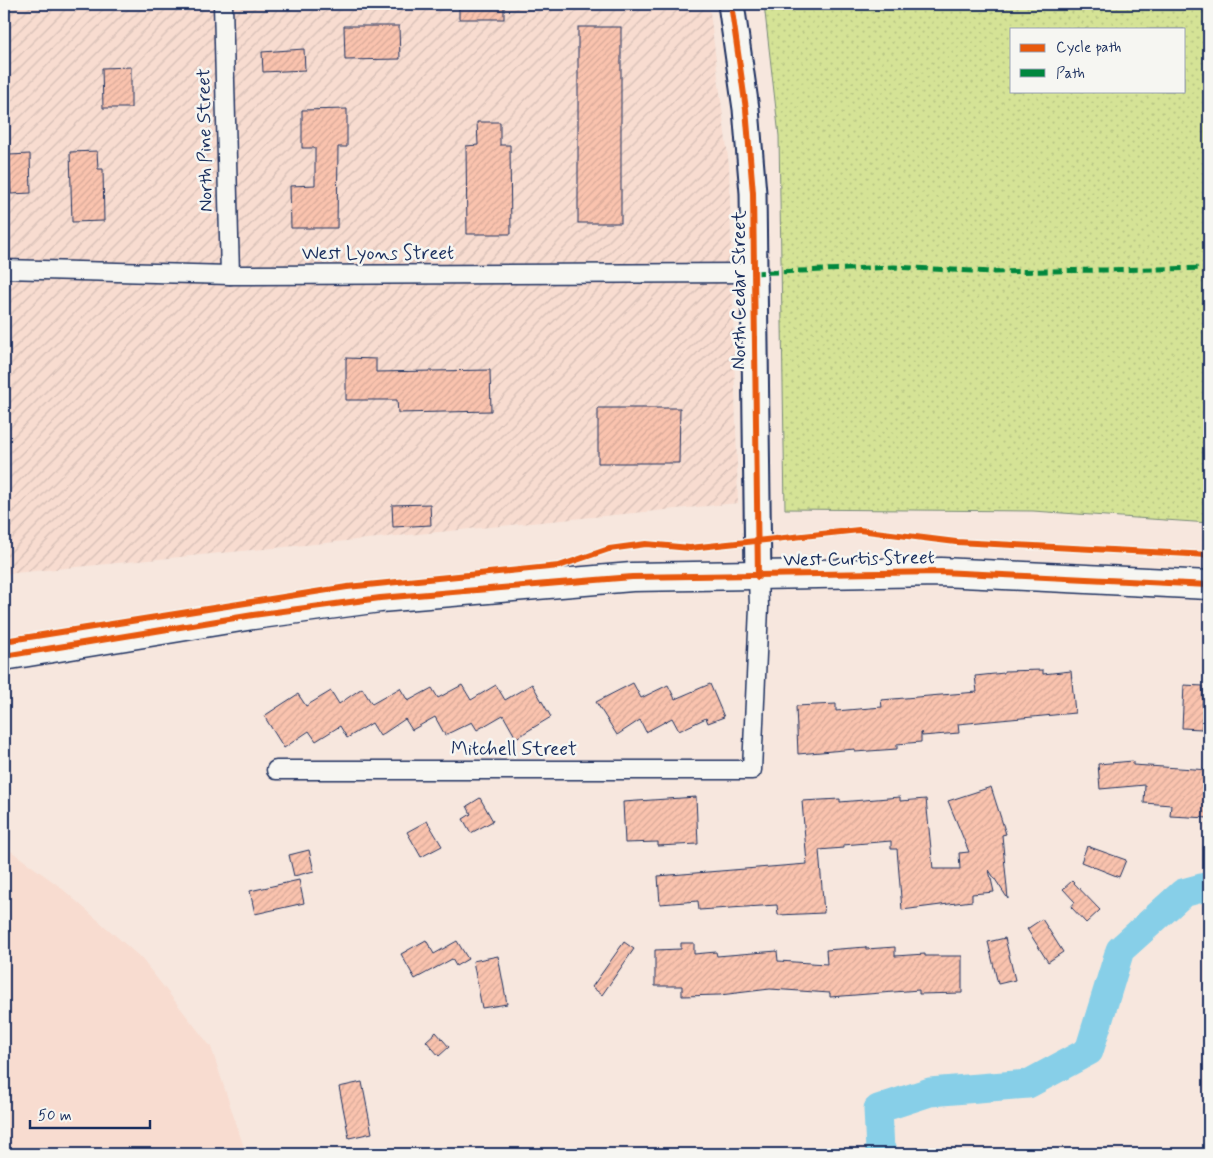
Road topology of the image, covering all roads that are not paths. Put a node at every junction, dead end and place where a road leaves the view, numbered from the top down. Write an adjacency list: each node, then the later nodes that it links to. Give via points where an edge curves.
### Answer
1 (223, 4): 5 (street, North Pine Street)
2 (731, 4): 4 (street, North Cedar Street, via 753,184)
3 (4, 269): 5 (street, West Lyons Street)
4 (753, 273): 5 (street, West Lyons Street); 6 (street, North Cedar Street)
5 (230, 275)
6 (758, 576): 7 (main road, West Curtis Street, via 941,572); 8 (main road, West Curtis Street, via 632,577 380,598 252,615); 10 (street, North Cedar Street)
7 (1209, 585)
8 (4, 656)
9 (276, 770): 10 (street, Mitchell Street)
10 (752, 770)

